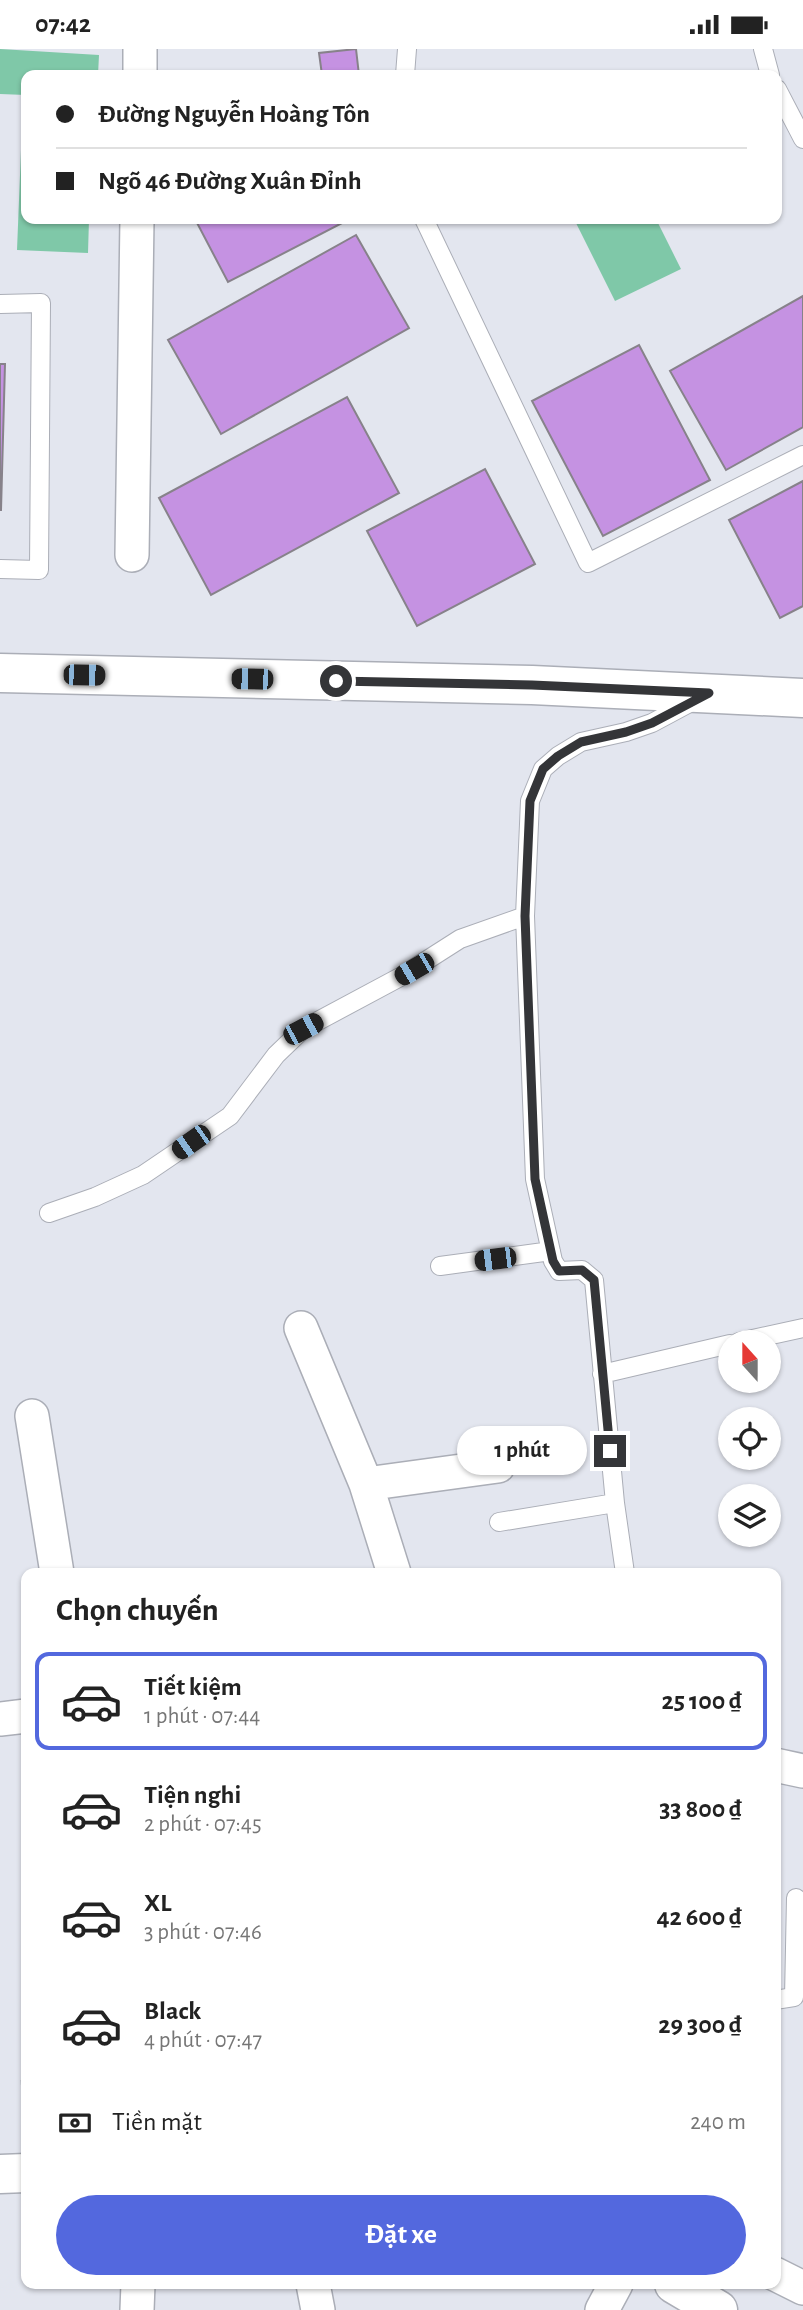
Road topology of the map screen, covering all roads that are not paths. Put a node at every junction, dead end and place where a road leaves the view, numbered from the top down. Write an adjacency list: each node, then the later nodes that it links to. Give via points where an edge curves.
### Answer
1 (140, 49): 4 (street)
2 (408, 49): 5 (lane)
3 (763, 49): 6 (lane)
4 (140, 70)
5 (406, 70)
6 (769, 70)
7 (782, 99): 8 (lane)
8 (803, 139)
9 (137, 224): 13 (street)
10 (426, 224): 12 (lane, via 588,563)
11 (0, 304): 14 (lane, via 41,303 39,570)
12 (803, 455)
13 (132, 555)
14 (0, 569)
15 (0, 673): 16 (main road)
16 (709, 693): 17 (main road); 18 (lane, via 652,723 581,742 543,769 530,801)
17 (803, 698)
18 (525, 916): 19 (lane, via 460,939 303,1029 276,1055 230,1116 143,1175); 20 (lane, via 535,1179)
19 (49, 1213)
20 (551, 1251): 21 (lane); 26 (lane, via 559,1271 582,1270 594,1280)
21 (440, 1266)
22 (301, 1328): 29 (street)
23 (803, 1328): 24 (lane)
24 (781, 1333)
25 (718, 1347): 26 (lane)
26 (602, 1374): 30 (lane)
27 (32, 1416): 32 (street)
28 (498, 1466): 29 (street)
29 (366, 1484): 33 (street)
30 (615, 1503): 31 (lane); 34 (lane)
31 (499, 1522)
32 (56, 1568)
33 (392, 1568)
34 (624, 1568)
35 (21, 1717): 36 (street)
36 (0, 1719)
37 (781, 1766): 38 (street)
38 (803, 1771)
39 (796, 1898): 40 (lane, via 794,1997)
40 (781, 1999)
41 (21, 2173): 42 (main road)
42 (0, 2174)
43 (781, 2277): 44 (street)
44 (803, 2288)
45 (138, 2289): 50 (street)
46 (314, 2289): 51 (street)
47 (613, 2289): 52 (street)
48 (682, 2289): 53 (main road)
49 (803, 2296): 54 (street)
50 (137, 2310)
51 (318, 2310)
52 (602, 2310)
53 (718, 2310)
54 (788, 2310)

